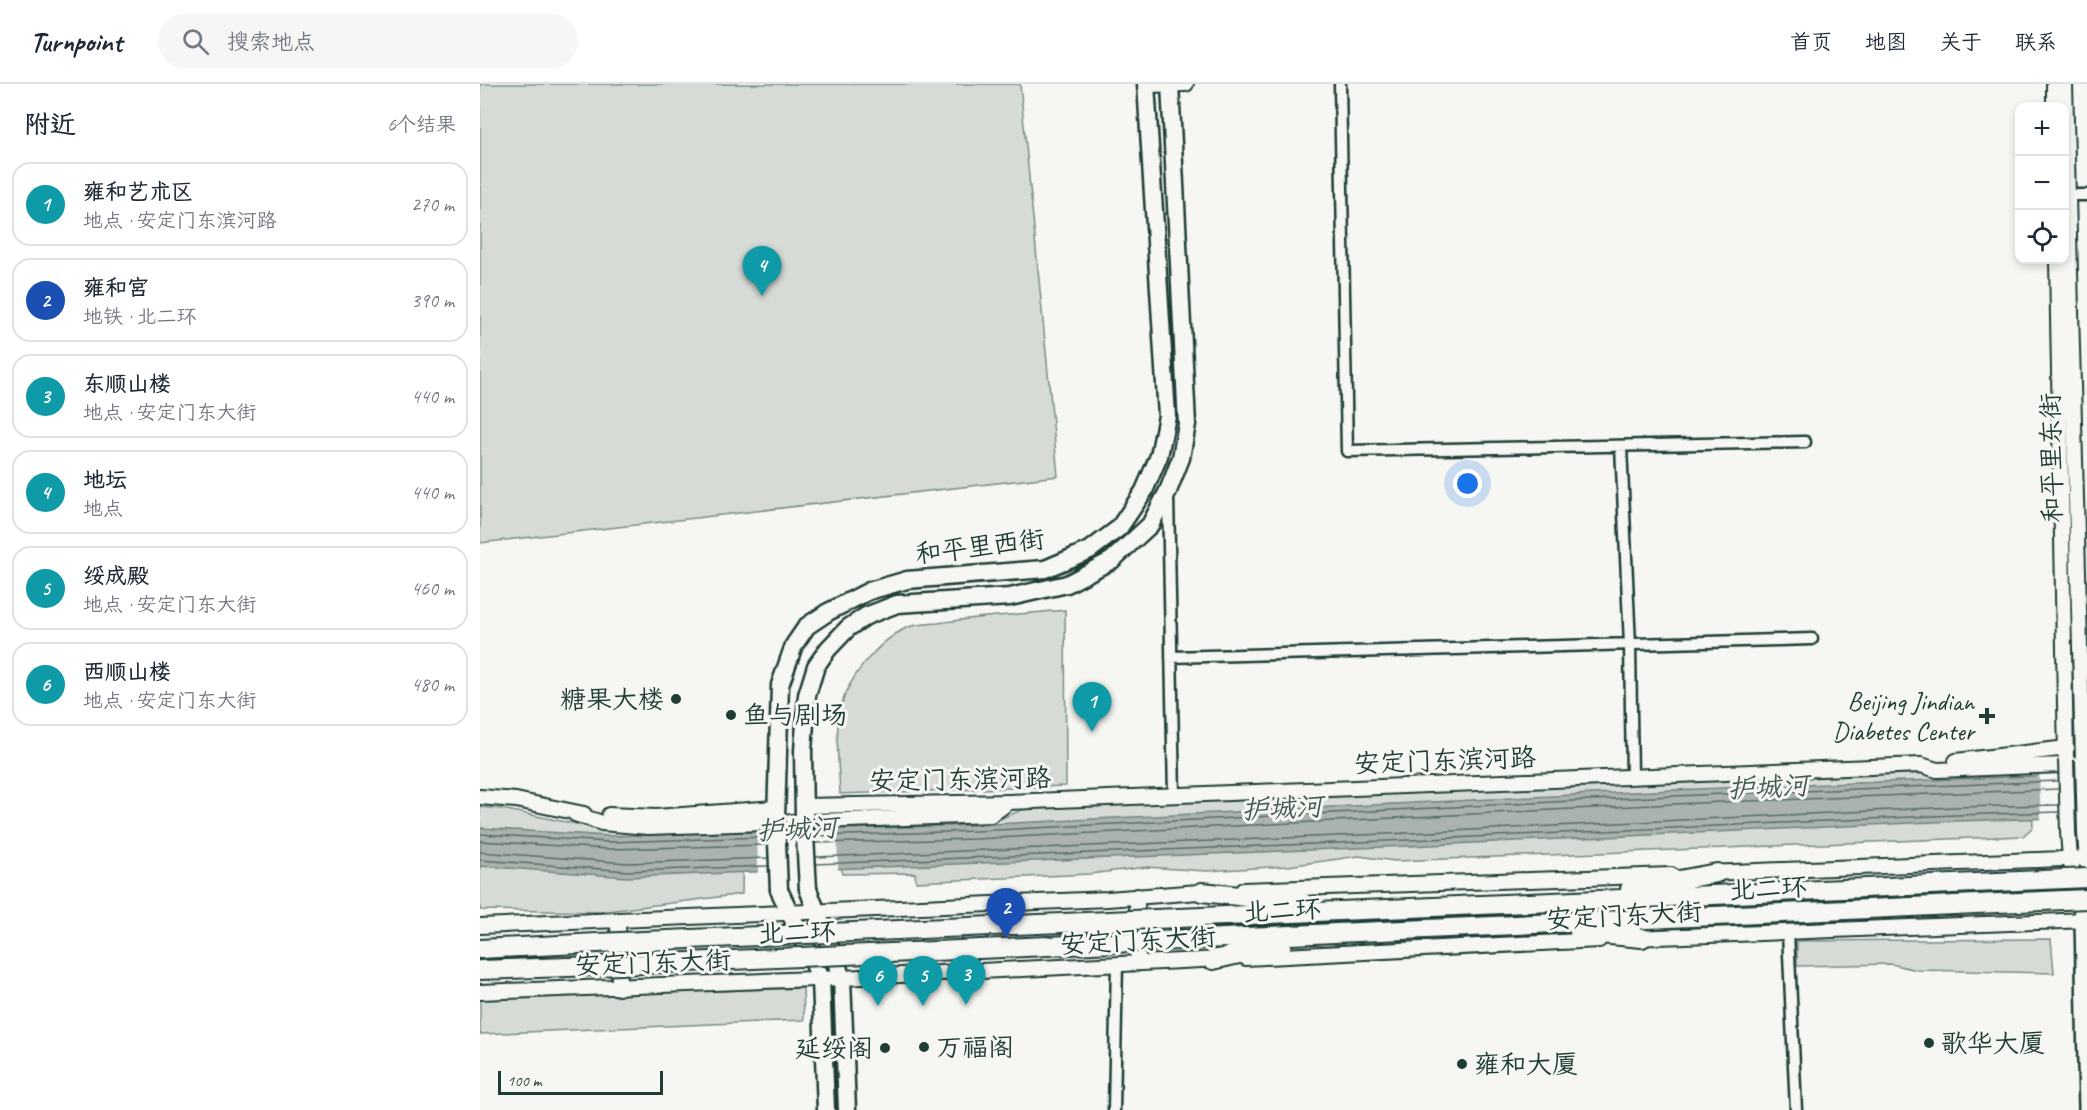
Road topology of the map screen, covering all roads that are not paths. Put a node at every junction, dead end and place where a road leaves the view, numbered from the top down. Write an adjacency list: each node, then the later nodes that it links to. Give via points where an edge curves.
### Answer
1 (1170, 84): 2 (street); 6 (street); 15 (main road, 和平里西街, via 1187,424 1181,458)
2 (1186, 84)
3 (1340, 84): 14 (street, via 1347,451)
4 (2054, 84): 7 (street)
5 (2065, 84): 8 (street, 和平里东街)
6 (1146, 85): 28 (main road, 和平里西街, via 1167,416 1159,456 1144,491 1119,528 1090,550 1045,569 907,580 869,591 807,626 794,645 780,685)
7 (2054, 102)
8 (2067, 156)
9 (2069, 195): 10 (street)
10 (2087, 195)
11 (2068, 210): 20 (street, 和平里东街)
12 (2057, 264): 19 (street, 和平里东街)
13 (1805, 442): 14 (street)
14 (1622, 446): 17 (street)
15 (1168, 491): 18 (street); 26 (main road, 和平里西街, via 1150,525 1120,553 1067,584 1010,597 897,604 848,628 816,666 807,695)
16 (1812, 639): 17 (street)
17 (1630, 645): 18 (street); 22 (street)
18 (1172, 657): 23 (street)
19 (2067, 754): 21 (street); 29 (street, 和平里东街, bridge)
20 (2085, 755): 21 (street, 安定门东滨河路, via 1937,770); 30 (street, 和平里东街, bridge)
21 (1921, 765): 22 (street, 安定门东滨河路)
22 (1632, 777): 23 (street, 安定门东滨河路)
23 (1174, 795): 25 (street, 安定门东滨河路)
24 (480, 797): 27 (street, via 516,800)
25 (1009, 802): 26 (street, 安定门东滨河路); 27 (street, via 991,815 660,827 602,823)
26 (804, 812): 40 (main road, 和平里西街, bridge, via 808,889)
27 (575, 814): 28 (street)
28 (776, 814): 41 (main road, 和平里西街, bridge, via 779,890)
29 (2070, 859): 30 (street, 安定门东大街); 31 (street, 安定门东大街); 43 (street, 和平里东街)
30 (2087, 860)
31 (1990, 862): 32 (street, 安定门东大街); 44 (street)
32 (1846, 868): 33 (street, 安定门东大街); 47 (street)
33 (1717, 873): 35 (street, 安定门东大街); 38 (highway)
34 (2087, 878): 38 (highway, 北二环, bridge)
35 (1202, 892): 36 (street, 安定门东大街); 39 (highway)
36 (1137, 896): 40 (street, 安定门东大街); 53 (street)
37 (2087, 899): 46 (highway, 北二环, bridge)
38 (1563, 902): 39 (highway, 北二环)
39 (1356, 909): 51 (highway, 北二环, bridge)
40 (816, 911): 41 (street, 安定门东大街); 56 (main road, 和平里西街)
41 (790, 912): 42 (street, 安定门东大街); 57 (main road)
42 (618, 920): 45 (street, 安定门东大街); 58 (street)
43 (2085, 920): 44 (street, 安定门东大街); 64 (main road)
44 (1992, 924): 47 (street, 安定门东大街)
45 (480, 926)
46 (1512, 926): 49 (highway, 北二环); 50 (highway)
47 (1849, 930): 48 (street, 安定门东大街)
48 (1788, 932): 50 (street, 安定门东大街); 63 (street)
49 (1326, 934): 52 (highway); 55 (highway, 北二环, bridge)
50 (1642, 938): 52 (street, 安定门东大街)
51 (480, 949)
52 (1213, 960): 53 (street, 安定门东大街)
53 (1138, 963): 54 (street, 安定门东大街)
54 (1117, 964): 56 (street, 安定门东大街); 62 (street)
55 (480, 970)
56 (842, 978): 57 (street, 安定门东大街); 61 (main road, 和平里西街)
57 (821, 979): 58 (street, 安定门东大街); 60 (main road)
58 (619, 988): 59 (street, 安定门东大街)
59 (480, 992)
60 (826, 1110)
61 (847, 1110)
62 (1114, 1110)
63 (1797, 1110)
64 (2087, 1110)

